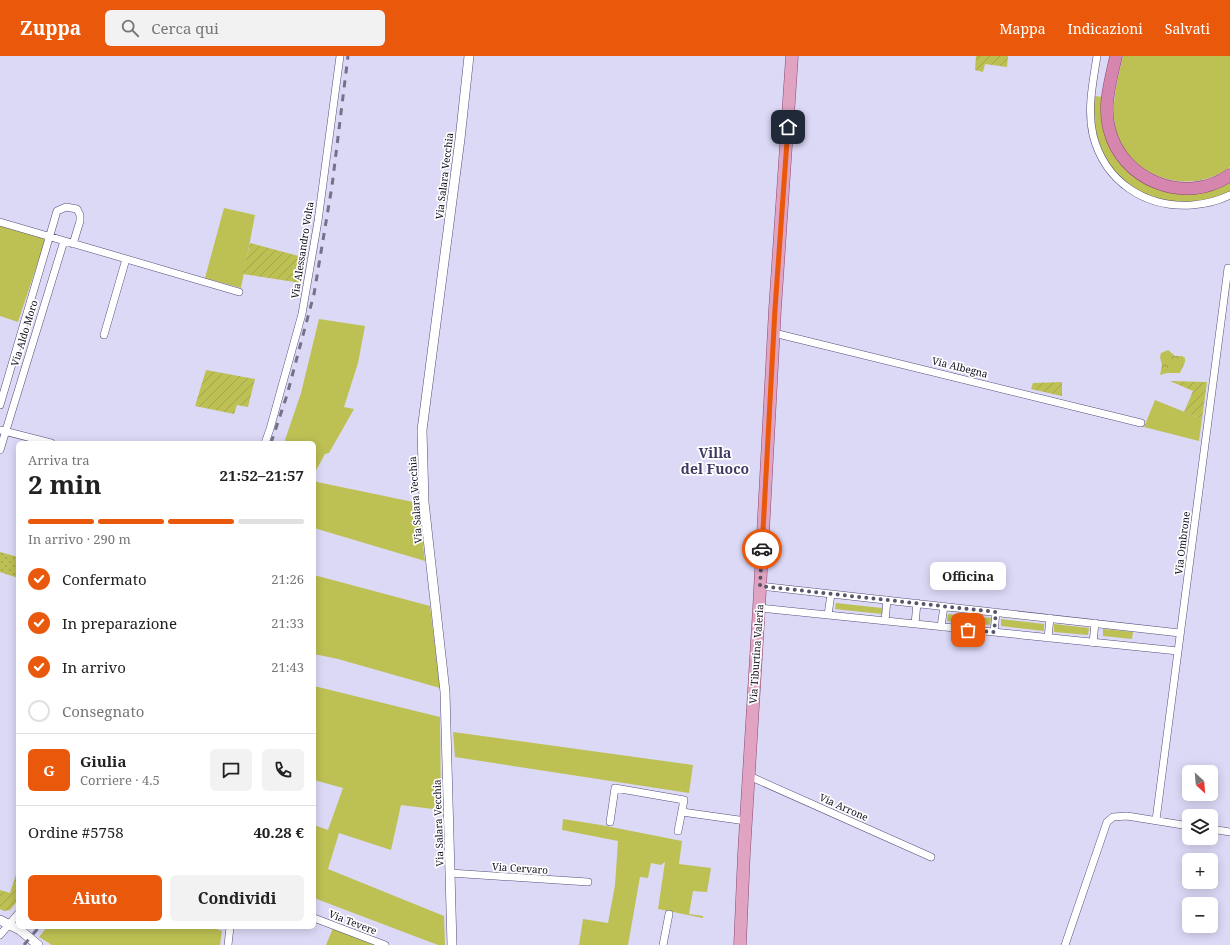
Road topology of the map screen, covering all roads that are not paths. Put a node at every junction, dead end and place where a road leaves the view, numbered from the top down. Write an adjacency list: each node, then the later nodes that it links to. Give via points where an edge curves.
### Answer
1 (340, 56): 21 (street, Via Alessandro Volta, via 318,221 302,314)
2 (469, 56): 51 (street, Via Salara Vecchia, via 422,430 424,502 445,692)
3 (792, 56): 15 (main road, Via Tiburtina Valeria)
4 (1097, 56): 7 (street, via 1091,99 1092,126 1101,156 1118,179 1137,194 1172,205 1198,204)
5 (1116, 56): 6 (highway, via 1109,88 1107,121 1113,141 1128,164 1152,182 1178,188 1205,187)
6 (1230, 176)
7 (1230, 195)
8 (0, 222): 9 (street)
9 (50, 237): 10 (street); 11 (street, Via Aldo Moro, via 57,211 66,207 77,209 80,222); 17 (street, Via Aldo Moro)
10 (64, 241): 11 (street); 19 (street, Via Aldo Moro)
11 (73, 244): 12 (street)
12 (126, 259): 14 (street); 16 (street)
13 (1228, 268): 37 (street, Via Ombrone)
14 (239, 292)
15 (774, 333): 18 (street, Via Albegna); 23 (main road, Via Tiburtina Valeria)
16 (104, 335)
17 (0, 405)
18 (1141, 423)
19 (3, 431): 20 (street); 22 (street, Via Aldo Moro)
20 (43, 441)
21 (266, 441)
22 (0, 450)
23 (760, 586): 24 (street); 28 (main road, Via Tiburtina Valeria)
24 (830, 594): 25 (street); 30 (street)
25 (887, 600): 26 (street); 32 (street)
26 (917, 603): 27 (street); 34 (street)
27 (944, 606): 29 (street); 35 (street)
28 (759, 608): 30 (street); 41 (main road, Via Tiburtina Valeria)
29 (996, 612): 31 (street); 36 (street)
30 (828, 615): 32 (street)
31 (1050, 618): 33 (street); 38 (street)
32 (885, 621): 34 (street)
33 (1095, 623): 37 (street); 39 (street)
34 (915, 624): 35 (street)
35 (941, 627): 36 (street)
36 (994, 632): 38 (street)
37 (1180, 633): 40 (street, Via Ombrone)
38 (1048, 638): 39 (street)
39 (1093, 643): 40 (street)
40 (1178, 652): 43 (street, Via Ombrone)
41 (749, 776): 44 (main road, Via Tiburtina Valeria); 50 (street, Via Arrone)
42 (682, 812): 44 (street); 45 (street, via 684,800 615,788); 48 (street)
43 (1156, 820): 46 (street); 68 (street, via 1127,816 1113,817 1106,822)
44 (746, 821): 67 (main road, Via Tiburtina Valeria)
45 (610, 822)
46 (1182, 825)
47 (1218, 830): 49 (street)
48 (678, 831)
49 (1230, 832)
50 (931, 857)
51 (450, 873): 52 (street, Via Cervaro); 65 (street, Via Salara Vecchia)
52 (588, 882)
53 (669, 914): 66 (street)
54 (16, 916): 57 (street)
55 (316, 919): 64 (street, Via Tevere)
56 (0, 920): 57 (street)
57 (9, 925): 58 (street); 61 (street)
58 (16, 928)
59 (18, 929): 62 (street)
60 (230, 929): 63 (street)
61 (0, 935)
62 (38, 945)
63 (228, 945)
64 (385, 945)
65 (452, 945)
66 (663, 945)
67 (740, 945)
68 (1065, 945)

